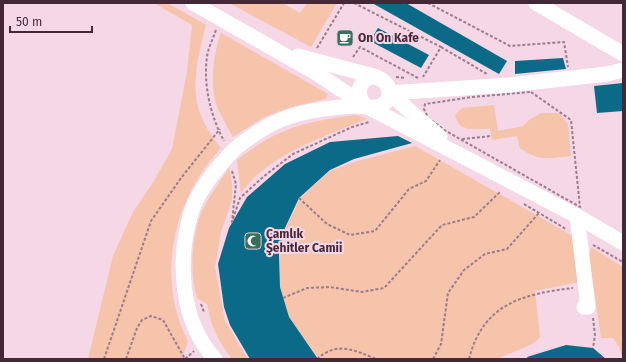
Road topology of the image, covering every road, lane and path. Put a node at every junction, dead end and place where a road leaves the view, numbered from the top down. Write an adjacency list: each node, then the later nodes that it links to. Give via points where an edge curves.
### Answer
1 (193, 3): 7 (street)
2 (344, 3): 8 (path)
3 (354, 3): 6 (path)
4 (428, 3): 12 (path, via 510,46 564,42)
5 (536, 3): 9 (street)
6 (441, 47): 10 (path, via 422,79 360,47); 13 (path)
7 (276, 50): 10 (street); 16 (street)
8 (313, 54)
9 (623, 54)
10 (344, 69): 14 (street)
11 (623, 70): 15 (street, via 608,74 509,85)
12 (569, 71)
13 (491, 76)
14 (378, 78): 15 (street, via 386,84); 16 (street, via 364,80 359,88 360,98)
15 (389, 94): 16 (street, via 381,106); 18 (street)
16 (366, 106): 18 (street); 37 (street, via 302,113 275,122 235,149 207,181 192,212 184,251 184,283 189,313 207,351)
17 (220, 129): 36 (path, via 151,221)
18 (460, 154): 25 (street)
19 (442, 156): 23 (path, via 426,181 409,189 375,230 350,235 327,224)
20 (494, 187): 21 (path)
21 (501, 191): 22 (path); 31 (path, via 474,216 442,225 384,288 362,292 330,287 307,288)
22 (507, 194)
23 (300, 198)
24 (520, 202): 26 (path)
25 (578, 212): 25 (path, via 446,131 428,118 424,109 425,104 531,92 571,120); 27 (street); 28 (street)
26 (539, 213): 27 (path); 40 (path, via 507,249 485,254 464,270 448,293 441,344)
27 (580, 237): 29 (path); 33 (street)
28 (623, 243)
29 (623, 262)
30 (578, 287): 41 (path, via 529,295 508,303 485,324)
31 (283, 298)
32 (198, 302): 34 (path, via 202,304)
33 (588, 310): 35 (path, via 595,335)
34 (205, 316)
35 (593, 348)
36 (104, 359)
37 (215, 359)
38 (317, 359): 39 (path, via 325,352 349,348)
39 (376, 359)
40 (434, 359)
41 (469, 359)

